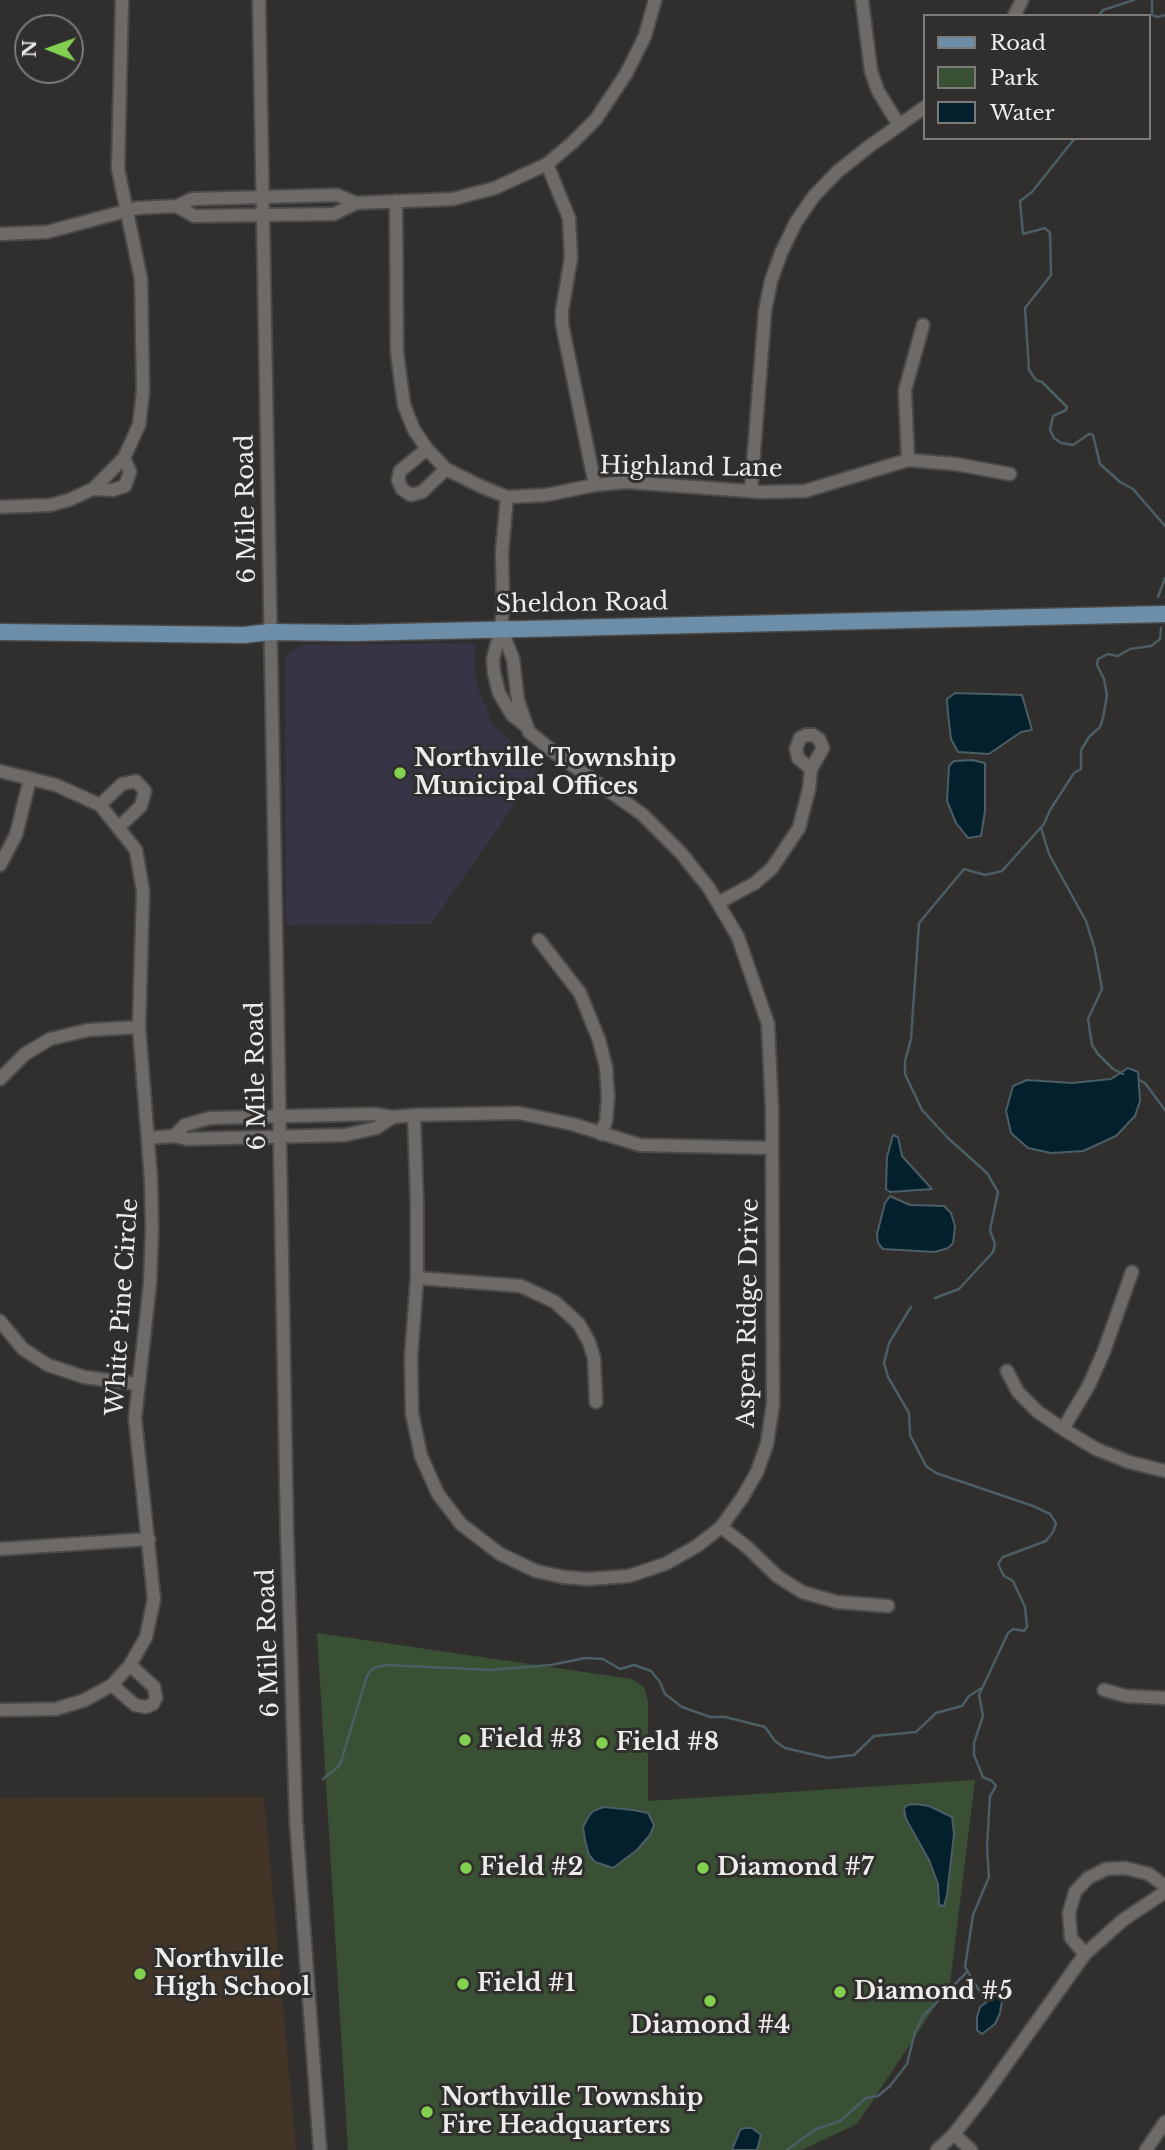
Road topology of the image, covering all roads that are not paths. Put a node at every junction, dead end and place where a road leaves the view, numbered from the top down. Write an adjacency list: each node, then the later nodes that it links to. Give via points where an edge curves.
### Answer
1 (122, 0): 12 (street, via 118,169)
2 (259, 0): 8 (street, 6 Mile Road)
3 (655, 0): 7 (street, via 645,36 626,74 596,119)
4 (862, 0): 6 (street, via 871,71)
5 (923, 108): 6 (street)
6 (900, 125): 23 (street, via 837,172 796,222 781,253 765,312)
7 (547, 164): 9 (street, via 495,188 453,199); 21 (street, via 569,218 571,258 562,324)
8 (263, 198): 10 (street, via 337,195); 11 (street, via 192,199); 13 (street, 6 Mile Road)
9 (396, 201): 10 (street); 16 (street, Highland Lane, via 400,384 409,417)
10 (356, 203): 13 (street, via 334,214)
11 (177, 206): 12 (street); 13 (street, via 194,216)
12 (126, 211): 14 (street, via 47,232); 17 (street, via 141,279 143,391 137,433)
13 (263, 215): 29 (street, 6 Mile Road)
14 (0, 234)
15 (923, 325): 18 (street, via 905,390)
16 (427, 449): 19 (street, Highland Lane); 19 (street, via 400,471 402,489 411,495 422,492)
17 (124, 458): 22 (street); 22 (street, via 130,472 125,485)
18 (908, 460): 20 (street, Highland Lane); 23 (street, Highland Lane, via 805,491)
19 (446, 469): 24 (street, Highland Lane)
20 (1010, 474)
21 (595, 485): 23 (street, Highland Lane, via 626,482); 24 (street, Highland Lane)
22 (93, 489): 25 (street, via 50,505)
23 (751, 490)
24 (507, 497): 27 (street, Aspen Ridge Drive)
25 (0, 507)
26 (1165, 614): 27 (main road, Sheldon Road)
27 (500, 628): 29 (main road, Sheldon Road); 30 (street, via 513,659); 30 (street, Aspen Ridge Drive, via 493,659 499,693 512,715)
28 (0, 632): 29 (main road, Sheldon Road)
29 (270, 632): 42 (street, 6 Mile Road)
30 (526, 726): 37 (street, Aspen Ridge Drive, via 555,753 642,814 681,853)
31 (811, 769): 37 (street, via 799,828 787,848 755,883)
32 (0, 771): 33 (street, White Pine Circle)
33 (30, 779): 34 (street, White Pine Circle, via 78,793); 36 (street, via 16,835)
34 (100, 805): 35 (street, White Pine Circle); 35 (street, via 122,784 136,781 145,791 141,806)
35 (119, 827): 39 (street, White Pine Circle, via 136,850 144,891)
36 (0, 865)
37 (718, 903): 48 (street, Aspen Ridge Drive, via 738,937 768,1024)
38 (539, 940): 44 (street, via 580,993 599,1040 608,1097)
39 (139, 1027): 40 (street, via 88,1030 50,1039 25,1054); 47 (street, White Pine Circle)
40 (0, 1079)
41 (414, 1115): 43 (street); 44 (street, via 519,1114); 50 (street, Aspen Ridge Drive)
42 (279, 1116): 43 (street); 45 (street, via 210,1118 185,1125); 46 (street, 6 Mile Road)
43 (393, 1117): 46 (street, via 376,1128 345,1135)
44 (601, 1134): 48 (street, via 660,1147)
45 (174, 1136): 46 (street); 47 (street)
46 (279, 1136): 71 (street, 6 Mile Road, via 296,1821)
47 (148, 1138): 53 (street, White Pine Circle, via 152,1255)
48 (772, 1148): 57 (street, Aspen Ridge Drive, via 773,1404 757,1472)
49 (1132, 1272): 55 (street, via 1089,1385)
50 (417, 1278): 54 (street, via 521,1286 555,1302 579,1324 589,1342); 57 (street, Aspen Ridge Drive, via 411,1358 417,1440 438,1494 474,1535 536,1571 601,1579 665,1564)
51 (0, 1321): 53 (street, via 23,1349 48,1365 84,1377)
52 (1007, 1371): 55 (street, via 1018,1392)
53 (138, 1384): 58 (street, White Pine Circle, via 135,1418)
54 (596, 1402)
55 (1063, 1429): 56 (street, via 1096,1449)
56 (1165, 1471)
57 (721, 1527): 60 (street, via 802,1592 837,1602)
58 (149, 1539): 59 (street); 61 (street, White Pine Circle, via 152,1615)
59 (0, 1549)
60 (888, 1606)
61 (130, 1665): 62 (street, White Pine Circle); 62 (street, via 154,1687 153,1704 135,1705)
62 (112, 1685): 65 (street, White Pine Circle, via 68,1706)
63 (1104, 1690): 64 (street)
64 (1165, 1698)
65 (0, 1710)
66 (1165, 1886): 68 (street, via 1149,1874 1125,1868 1106,1869 1088,1878 1075,1892 1069,1913 1072,1938)
67 (1165, 1892): 68 (street, via 1123,1920)
68 (1086, 1954): 70 (street)
69 (1165, 2122): 74 (street)
70 (954, 2134): 72 (street); 73 (street)
71 (320, 2150)
72 (937, 2150)
73 (971, 2150)
74 (1146, 2150)

